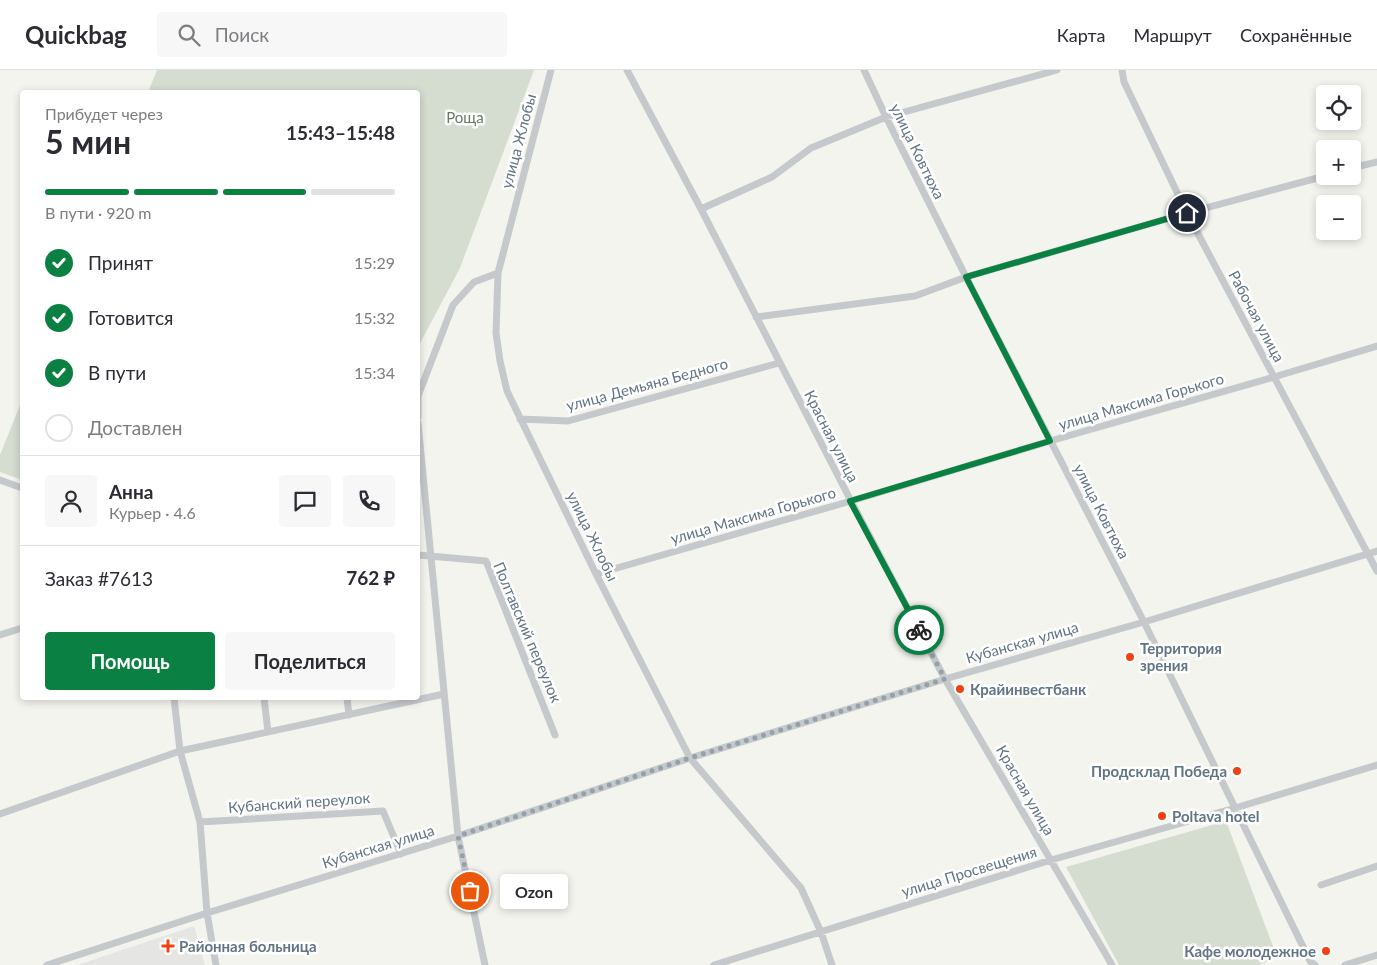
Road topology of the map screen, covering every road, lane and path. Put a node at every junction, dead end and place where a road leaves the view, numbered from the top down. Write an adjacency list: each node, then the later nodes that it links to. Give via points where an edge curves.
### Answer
1 (551, 70): 12 (street, улица Жлобы)
2 (627, 70): 10 (street, Красная улица)
3 (864, 70): 6 (street, улица Ковтюха)
4 (1057, 70): 6 (street)
5 (1122, 70): 11 (street, Рабочая улица, via 1124,82)
6 (886, 117): 10 (street, via 811,148 772,177); 13 (street, улица Ковтюха)
7 (1377, 162): 8 (street)
8 (1361, 166)
9 (1316, 178): 11 (street)
10 (701, 210): 14 (street, Красная улица)
11 (1187, 213): 13 (street); 17 (street, Рабочая улица)
12 (498, 272): 18 (street, via 474,282 453,305); 19 (street, улица Жлобы, via 496,333 500,361 507,391)
13 (966, 277): 14 (street, via 915,296); 20 (street, улица Ковтюха)
14 (756, 317): 16 (street, Красная улица)
15 (1377, 346): 17 (street, улица Максима Горького)
16 (779, 363): 19 (street, улица Демьяна Бедного, via 568,421); 24 (street, Красная улица)
17 (1274, 378): 20 (street, улица Максима Горького); 26 (street, Рабочая улица)
18 (420, 391)
19 (520, 419): 30 (street, улица Жлобы)
20 (1050, 441): 24 (street, улица Максима Горького); 31 (street, улица Ковтюха)
21 (420, 445): 28 (street)
22 (0, 480): 23 (street)
23 (20, 487)
24 (850, 501): 30 (street, улица Максима Горького); 34 (street, Красная улица)
25 (1377, 551): 26 (street, Кубанская улица)
26 (1368, 554): 29 (street, Рабочая улица); 31 (street, Кубанская улица)
27 (420, 555): 28 (street)
28 (430, 555): 35 (street); 43 (street, Полтавский переулок, via 486,561)
29 (1377, 571)
30 (596, 574): 45 (street, улица Жлобы)
31 (1144, 622): 34 (street, Кубанская улица); 47 (street, улица Ковтюха)
32 (20, 629): 33 (street)
33 (0, 635)
34 (945, 679): 45 (street, Кубанская улица); 52 (street, Красная улица)
35 (444, 694): 36 (street); 50 (street)
36 (420, 699)
37 (174, 700): 44 (street)
38 (264, 700): 42 (street)
39 (347, 700): 41 (street)
40 (417, 700): 41 (street)
41 (349, 715): 42 (street)
42 (268, 732): 44 (street)
43 (556, 735)
44 (180, 751): 48 (street); 49 (street)
45 (690, 758): 50 (street, Кубанская улица); 56 (street, улица Жлобы, via 801,888)
46 (1377, 765): 47 (street, улица Просвещения)
47 (1235, 808): 52 (street, улица Просвещения); 64 (street, улица Ковтюха)
48 (0, 814)
49 (200, 822): 51 (street, Кубанский переулок, via 383,810); 55 (street)
50 (458, 836): 51 (street, Кубанская улица); 60 (street)
51 (401, 854): 55 (street, Кубанская улица)
52 (1051, 860): 56 (street, улица Просвещения); 63 (street, Красная улица)
53 (1377, 866): 54 (street)
54 (1321, 885)
55 (207, 913): 58 (street, Кубанская улица); 59 (street)
56 (821, 932): 61 (street, улица Просвещения); 62 (street, улица Жлобы)
57 (1377, 955): 65 (street)
58 (47, 965)
59 (216, 965)
60 (485, 965)
61 (714, 965)
62 (832, 965)
63 (1112, 965)
64 (1315, 965)
65 (1344, 965)

